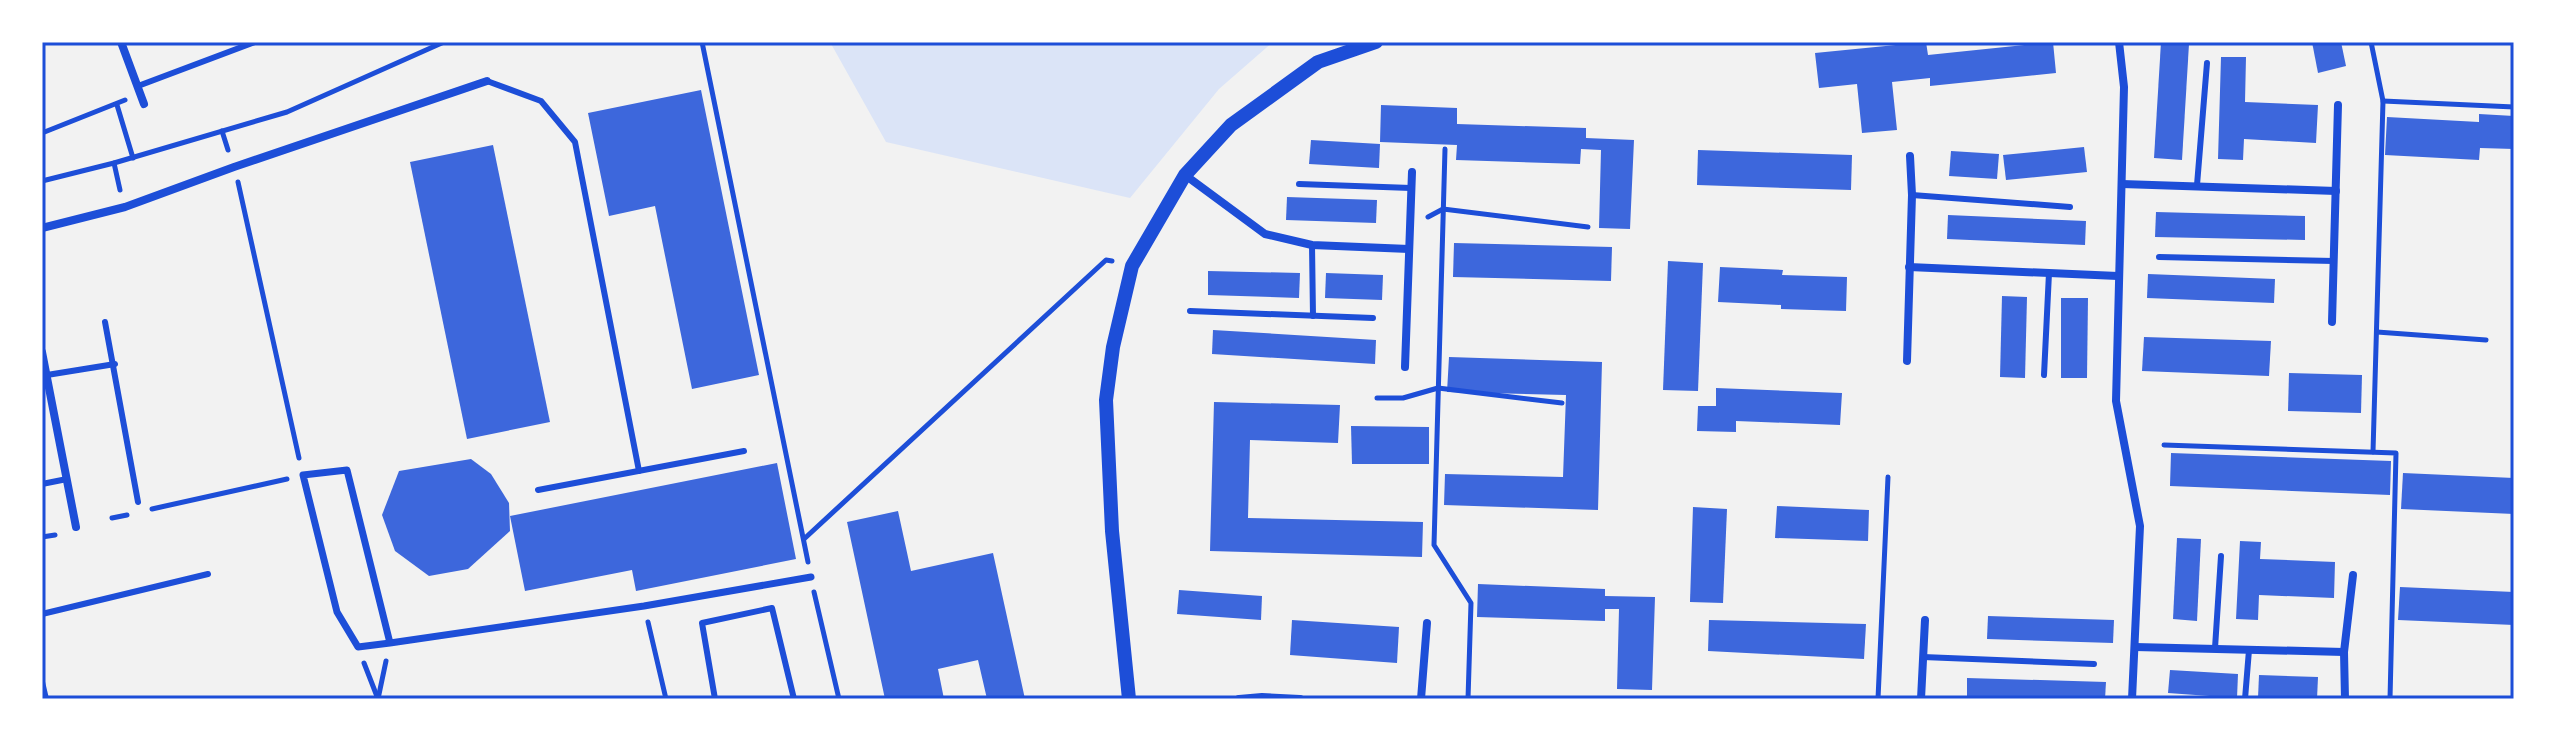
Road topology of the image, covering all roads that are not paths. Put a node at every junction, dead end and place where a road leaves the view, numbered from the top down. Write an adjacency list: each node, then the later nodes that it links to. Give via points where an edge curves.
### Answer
1 (121, 42): 7 (street)
2 (255, 42): 7 (lane)
3 (1376, 42): 12 (street, via 1318,62 1231,125)
4 (2119, 42): 14 (street, via 2124,87)
5 (2207, 63): 15 (lane)
6 (487, 81): 20 (street, via 125,207); 41 (lane, via 541,101 575,142)
7 (138, 86): 8 (street)
8 (144, 104)
9 (2338, 105): 17 (street)
10 (1910, 156): 18 (street)
11 (1412, 172): 16 (street)
12 (1185, 175): 21 (street, via 1265,234); 65 (street, via 1132,266 1106,400 1112,531)
13 (1299, 184): 16 (lane)
14 (2122, 184): 15 (street); 27 (street)
15 (2197, 185): 17 (street)
16 (1411, 188): 22 (street)
17 (2336, 191): 24 (street)
18 (1912, 195): 19 (lane); 25 (street)
19 (2070, 207)
20 (42, 228)
21 (1312, 245): 22 (street); 29 (lane)
22 (1409, 249): 36 (street)
23 (2159, 257): 24 (lane)
24 (2334, 261): 32 (street)
25 (1909, 267): 26 (street); 34 (street)
26 (2049, 273): 27 (street); 38 (lane)
27 (2118, 276): 55 (street, via 2116,401 2140,526)
28 (1190, 311): 29 (lane)
29 (1313, 316): 30 (lane)
30 (1373, 318)
31 (105, 322): 35 (lane)
32 (2332, 322)
33 (42, 352): 37 (street)
34 (1907, 361)
35 (115, 364): 37 (lane); 45 (lane)
36 (1405, 367)
37 (47, 375): 39 (street)
38 (2044, 375)
39 (47, 401): 42 (street)
40 (744, 451): 41 (lane)
41 (639, 471): 44 (lane)
42 (67, 479): 43 (lane); 46 (street)
43 (42, 484)
44 (538, 490)
45 (138, 502)
46 (76, 527)
47 (2221, 556): 56 (lane)
48 (208, 574): 51 (lane)
49 (2353, 575): 58 (street)
50 (811, 577): 54 (street)
51 (42, 614)
52 (1925, 620): 59 (street)
53 (1427, 623): 68 (street)
54 (390, 643): 54 (street, via 347,470 303,475 337,612 358,647)
55 (2135, 647): 56 (street); 70 (street)
56 (2215, 648): 57 (street)
57 (2249, 650): 58 (street); 71 (lane)
58 (2344, 652): 72 (street)
59 (1923, 657): 60 (lane); 69 (street)
60 (2094, 664)
61 (42, 682): 62 (lane)
62 (46, 699)
63 (715, 699): 64 (lane, via 702,623 772,608)
64 (794, 699)
65 (1129, 699)
66 (1239, 699): 67 (street)
67 (1300, 699)
68 (1421, 699)
69 (1921, 699)
70 (2132, 699)
71 (2245, 699)
72 (2345, 699)

